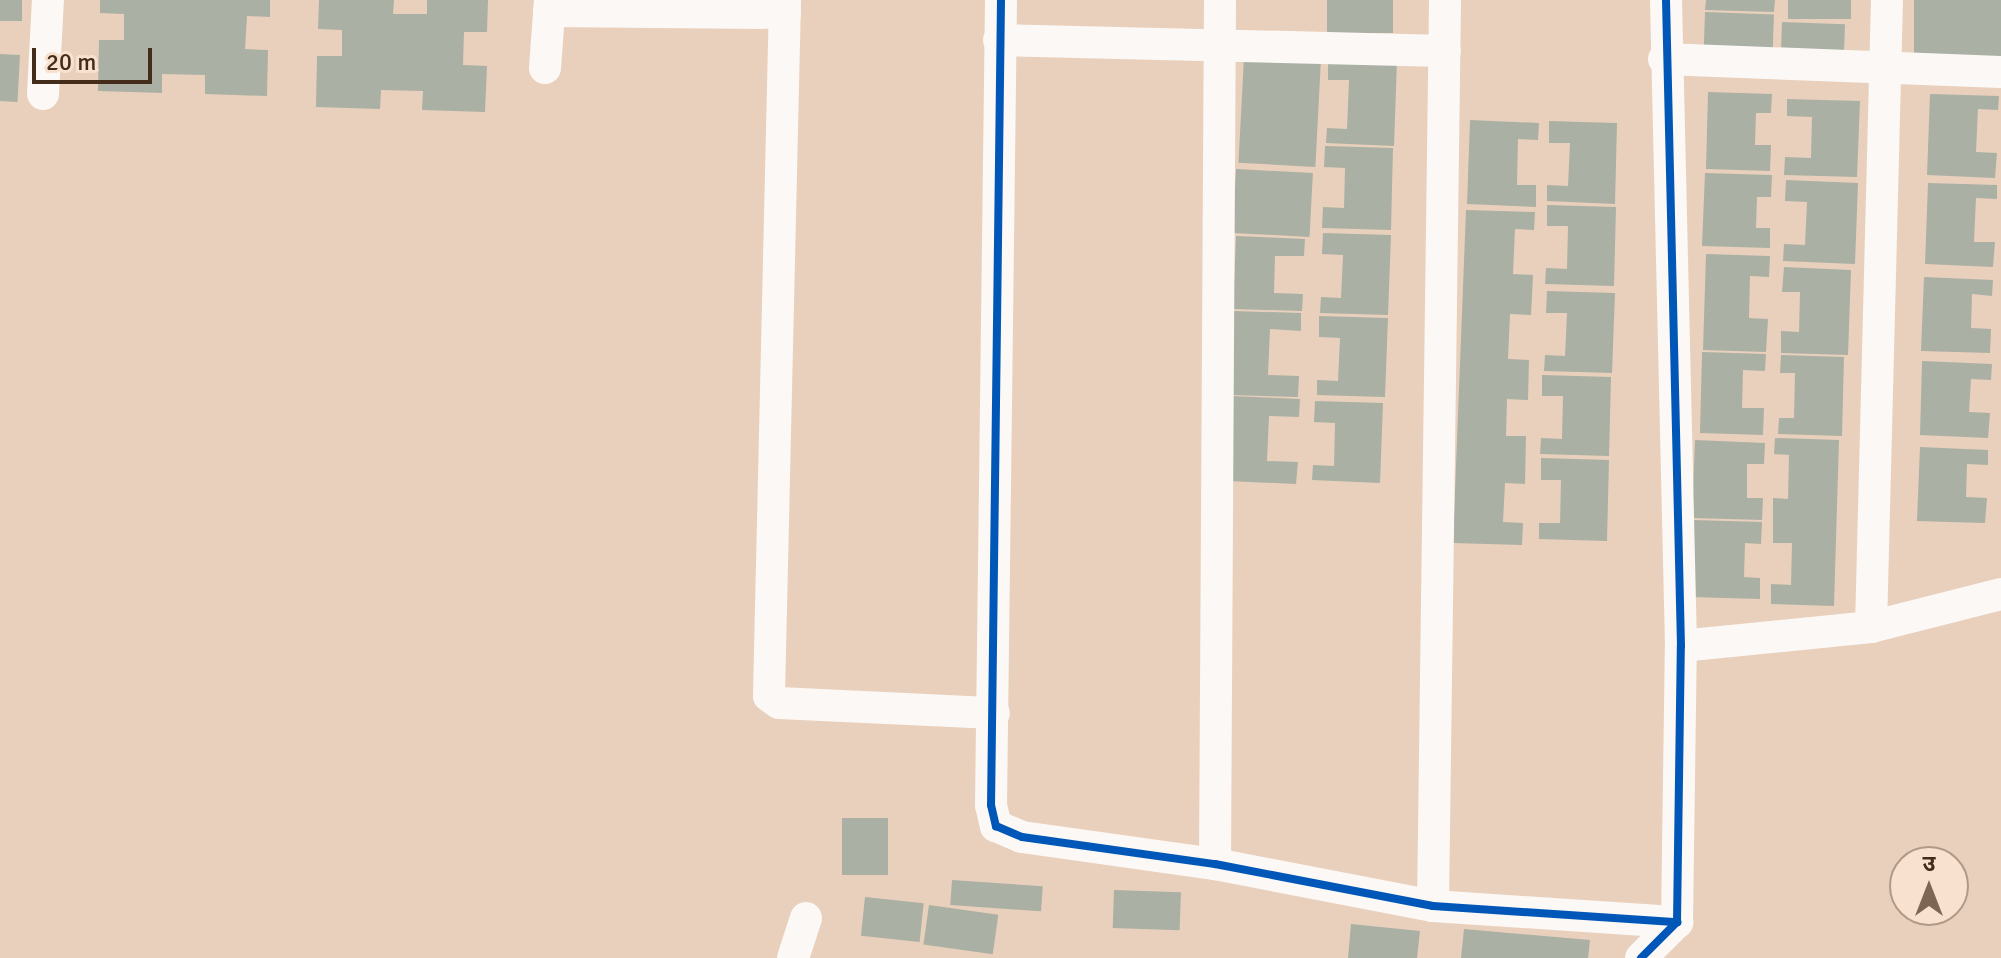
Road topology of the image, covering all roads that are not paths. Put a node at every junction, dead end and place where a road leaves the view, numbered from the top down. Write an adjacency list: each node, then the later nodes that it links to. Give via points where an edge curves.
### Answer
1 (48, 0): 16 (street)
2 (1001, 0): 9 (street)
3 (1220, 0): 10 (street)
4 (1445, 0): 11 (street)
5 (1666, 0): 12 (street)
6 (1887, 0): 14 (street)
7 (549, 5): 8 (street); 13 (street)
8 (785, 6): 20 (street, via 769,696 779,703)
9 (999, 40): 10 (street); 20 (street)
10 (1220, 41): 11 (street); 21 (street)
11 (1445, 51): 22 (street)
12 (1664, 59): 14 (street); 19 (street)
13 (545, 68)
14 (1885, 68): 15 (street); 18 (street)
15 (2001, 72)
16 (43, 94)
17 (2001, 594): 18 (street)
18 (1871, 627): 19 (street)
19 (1681, 646): 24 (street)
20 (994, 713): 21 (street, via 996,826 1022,837)
21 (1215, 864): 22 (street)
22 (1433, 906): 24 (street)
23 (806, 918): 25 (street)
24 (1677, 922): 26 (street)
25 (793, 958)
26 (1641, 958)

